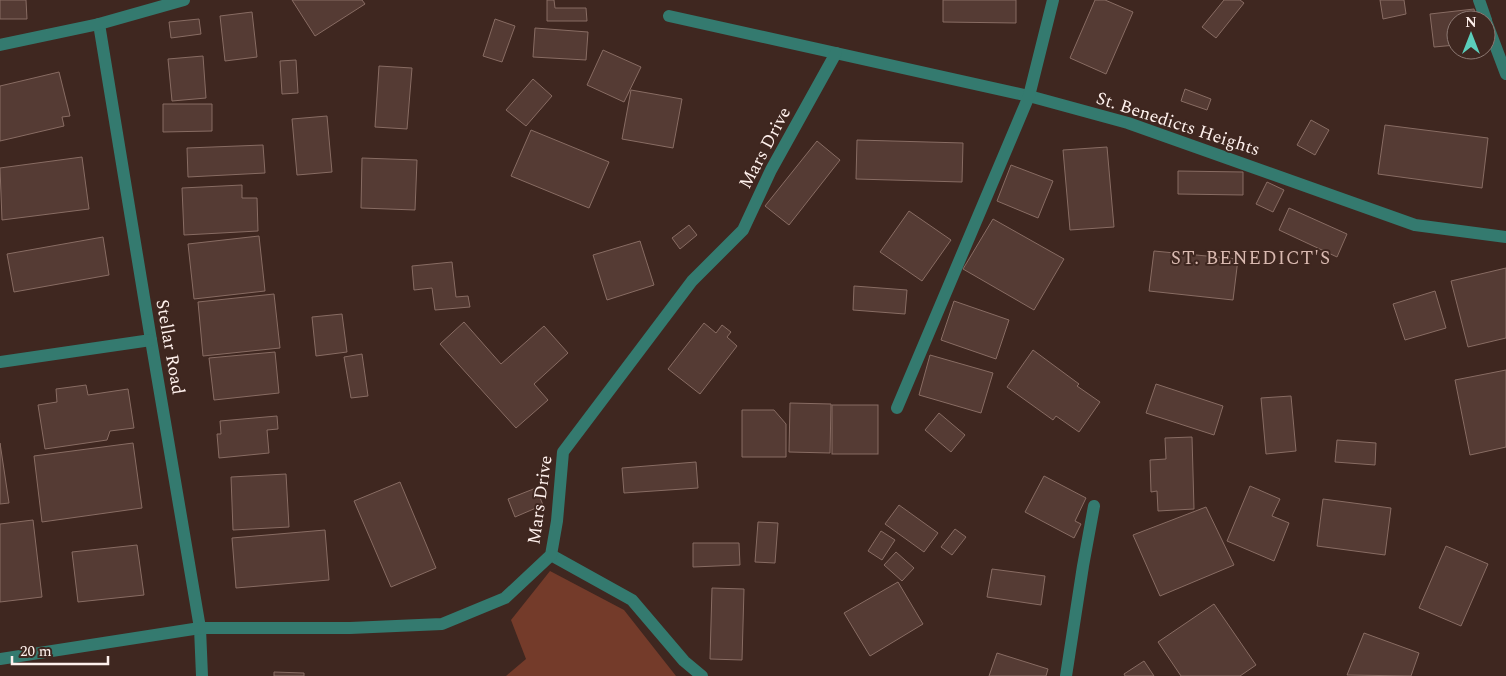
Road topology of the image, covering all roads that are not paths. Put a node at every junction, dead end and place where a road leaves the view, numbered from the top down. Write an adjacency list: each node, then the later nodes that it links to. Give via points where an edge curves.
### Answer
1 (184, 0): 4 (street)
2 (1053, 0): 9 (street)
3 (669, 16): 7 (street, St. Benedicts Heights)
4 (99, 24): 5 (street); 11 (street, Stellar Road)
5 (0, 45)
6 (1496, 47): 8 (street)
7 (836, 53): 9 (street, St. Benedicts Heights); 15 (street, Mars Drive, via 771,170 743,230 692,281 563,452)
8 (1506, 74)
9 (1029, 96): 10 (street, St. Benedicts Heights, via 1128,123 1415,225); 13 (street)
10 (1506, 237)
11 (151, 340): 12 (street); 16 (street, Stellar Road)
12 (0, 362)
13 (897, 408)
14 (1094, 506): 20 (street)
15 (551, 555): 16 (street, Mars Drive, via 505,598 442,624); 19 (street, via 632,600 684,661)
16 (200, 628): 17 (street, Mars Drive); 18 (street, Stellar Road)
17 (0, 658)
18 (202, 676)
19 (702, 676)
20 (1066, 676)

